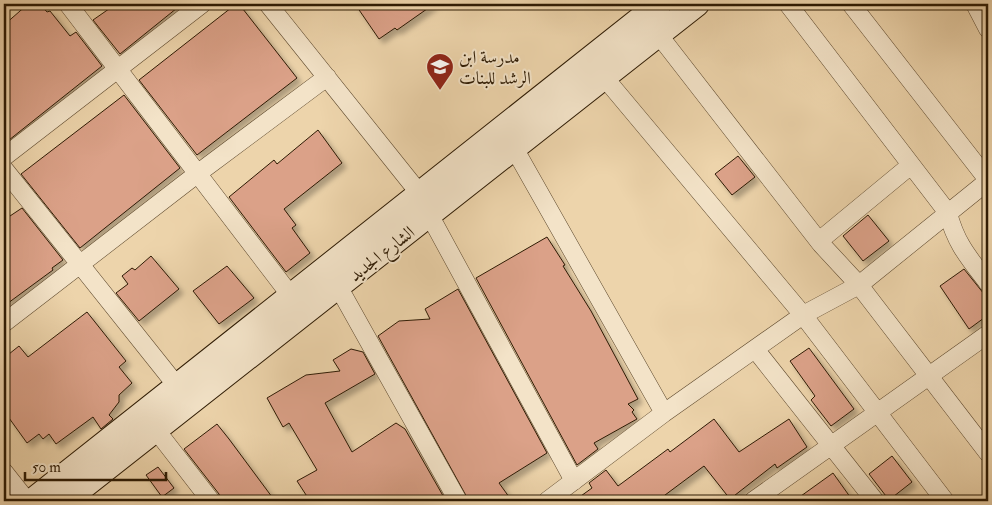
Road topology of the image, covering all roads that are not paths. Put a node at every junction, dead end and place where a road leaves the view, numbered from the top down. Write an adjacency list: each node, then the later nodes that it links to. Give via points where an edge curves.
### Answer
1 (68, 4): 11 (street)
2 (202, 4): 11 (street)
3 (268, 4): 12 (street)
4 (657, 4): 20 (street, الشارع الجديد)
5 (697, 4): 10 (street, الشارع الجديد)
6 (788, 4): 16 (street)
7 (852, 4): 19 (street)
8 (975, 4): 9 (street)
9 (988, 29)
10 (658, 34): 13 (street, الشارع الجديد); 23 (street)
11 (118, 68): 15 (street); 18 (street)
12 (327, 77): 18 (street); 20 (street)
13 (604, 78): 14 (street, الشارع الجديد); 29 (street)
14 (514, 148): 22 (street, الشارع الجديد); 35 (street)
15 (4, 157)
16 (911, 165): 21 (street); 23 (street)
17 (4, 169): 24 (street)
18 (197, 174): 24 (street); 28 (street)
19 (988, 180): 21 (street)
20 (420, 194): 28 (street, الشارع الجديد)
21 (948, 213): 25 (street, via 958,244); 26 (street)
22 (430, 216): 27 (street, الشارع الجديد); 41 (street)
23 (820, 241): 26 (street)
24 (80, 264): 30 (street); 34 (street)
25 (988, 284)
26 (859, 285): 29 (street); 33 (street)
27 (339, 288): 37 (street, الشارع الجديد); 47 (street)
28 (291, 296): 34 (street, الشارع الجديد)
29 (802, 315): 32 (street); 36 (street)
30 (4, 323)
31 (988, 334): 33 (street)
32 (756, 349): 35 (street); 38 (street)
33 (928, 376): 36 (street); 39 (street)
34 (177, 386): 44 (street, الشارع الجديد)
35 (664, 413): 41 (street)
36 (876, 413): 38 (street); 50 (street)
37 (156, 430): 45 (street, الشارع الجديد); 46 (street)
38 (830, 445): 48 (street); 49 (street)
39 (988, 452)
40 (4, 472): 43 (street)
41 (574, 481): 42 (street)
42 (553, 500)
43 (27, 501)
44 (32, 501)
45 (65, 501)
46 (211, 501)
47 (458, 501)
48 (754, 501)
49 (875, 501)
50 (945, 501)

